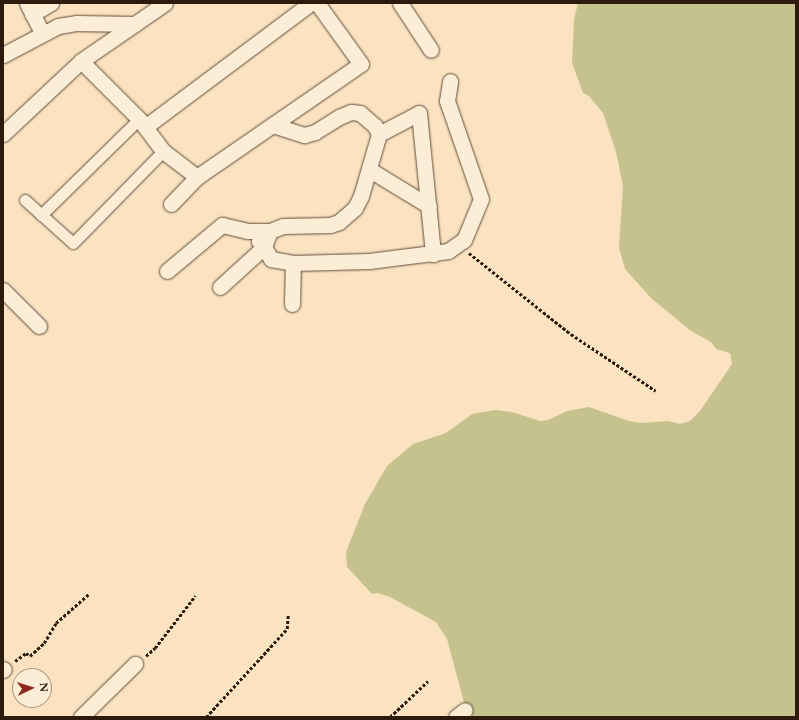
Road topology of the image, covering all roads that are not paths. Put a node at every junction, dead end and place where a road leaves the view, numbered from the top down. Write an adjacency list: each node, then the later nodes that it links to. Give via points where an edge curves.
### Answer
1 (51, 3): 6 (street)
2 (165, 3): 8 (street)
3 (311, 3): 15 (street)
4 (317, 3): 16 (street, via 361,64)
5 (400, 3): 11 (street)
6 (30, 9): 9 (street)
7 (76, 22): 8 (street); 9 (street); 10 (street, via 93,33)
8 (135, 24): 10 (street)
9 (42, 33): 12 (street)
10 (98, 49): 13 (street)
11 (431, 50)
12 (3, 55)
13 (81, 61): 15 (street); 17 (street)
14 (450, 81): 29 (street, via 447,101 481,199 473,223 459,245 448,252)
15 (142, 123): 19 (street); 25 (street)
16 (273, 125): 18 (street, via 304,135 351,112 360,113 375,126); 21 (street)
17 (3, 134)
18 (379, 134): 20 (street); 24 (street, via 419,113)
19 (163, 151): 21 (street); 25 (street, via 73,244)
20 (370, 170): 24 (street); 27 (street, via 355,208 339,222 319,226 283,226)
21 (197, 177): 23 (street)
22 (25, 200): 25 (street)
23 (170, 204)
24 (429, 206): 29 (street)
25 (41, 214)
26 (248, 231): 27 (street); 28 (street); 31 (street, via 229,225 216,228)
27 (270, 231): 28 (street)
28 (264, 247): 30 (street, via 271,259); 32 (street)
29 (432, 254): 30 (street, via 369,261)
30 (293, 263): 34 (street)
31 (167, 271)
32 (220, 287)
33 (3, 290): 35 (street)
34 (292, 304)
35 (39, 326)
36 (135, 664): 37 (street)
37 (81, 717)

